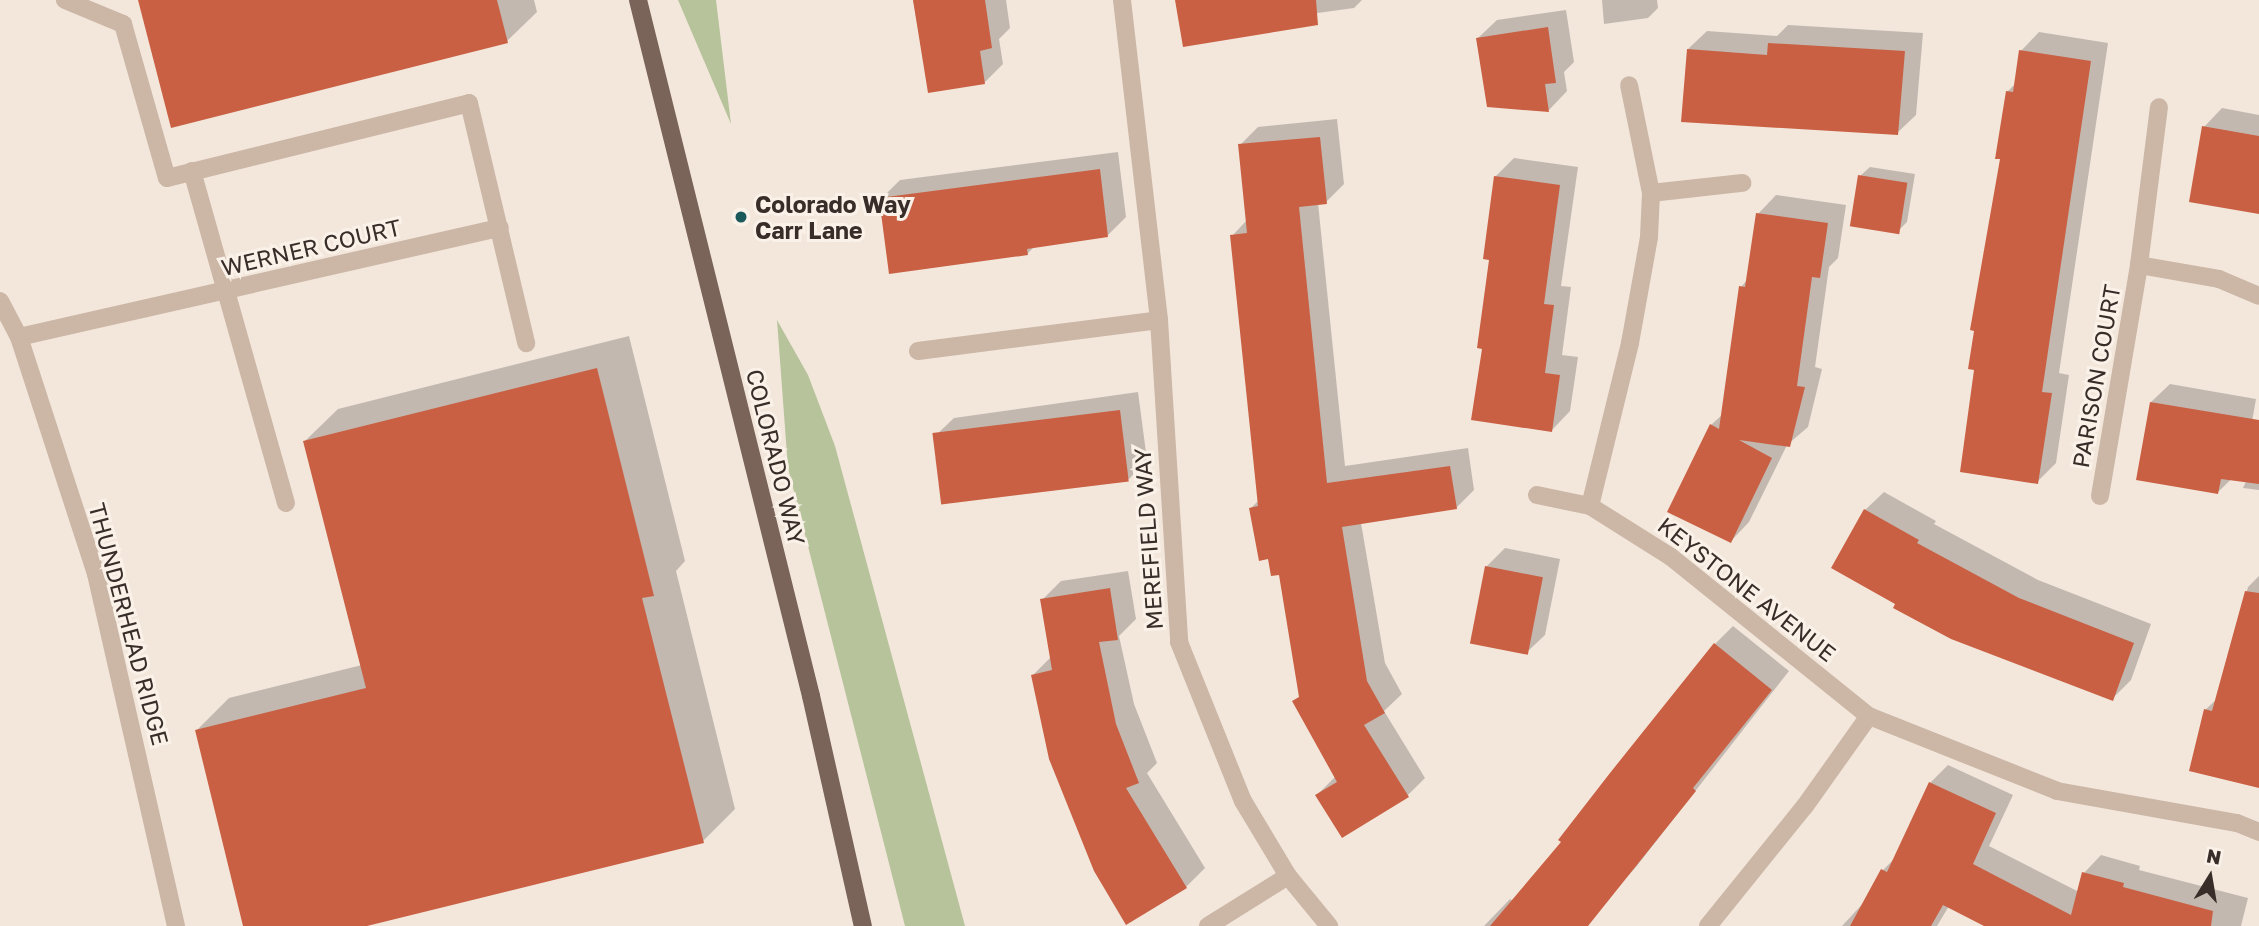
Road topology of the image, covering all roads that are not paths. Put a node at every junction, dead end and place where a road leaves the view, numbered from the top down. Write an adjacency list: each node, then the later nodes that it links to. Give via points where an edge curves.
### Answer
1 (65, 0): 6 (street, via 123,24 167,178)
2 (638, 0): 26 (main road, COLORADO WAY, via 811,696)
3 (1122, 0): 14 (street, MEREFIELD WAY)
4 (1629, 85): 8 (street)
5 (2159, 107): 10 (street, PARISON COURT)
6 (192, 171): 9 (street, via 469,103); 11 (street)
7 (1742, 183): 8 (street)
8 (1651, 193): 21 (street, via 1649,237 1630,343)
9 (500, 228): 11 (street, WERNER COURT); 16 (street)
10 (2139, 265): 12 (street, PARISON COURT, via 2219,279); 19 (street, PARISON COURT)
11 (226, 293): 15 (street, WERNER COURT); 20 (street)
12 (2259, 296)
13 (0, 300): 15 (street, THUNDERHEAD RIDGE)
14 (1159, 320): 17 (street); 24 (street, MEREFIELD WAY, via 1179,642 1243,801)
15 (19, 337): 25 (street, THUNDERHEAD RIDGE, via 96,574)
16 (526, 343)
17 (918, 351)
18 (1537, 495): 21 (street, KEYSTONE AVENUE)
19 (2101, 496)
20 (286, 503)
21 (1590, 506): 22 (street, KEYSTONE AVENUE, via 1671,557)
22 (1869, 716): 23 (street, KEYSTONE AVENUE, via 2056,791 2237,823); 29 (street, via 1805,806)
23 (2259, 832)
24 (1288, 876): 27 (street); 28 (street, MEREFIELD WAY)
25 (176, 926)
26 (863, 926)
27 (1208, 926)
28 (1329, 926)
29 (1708, 926)

